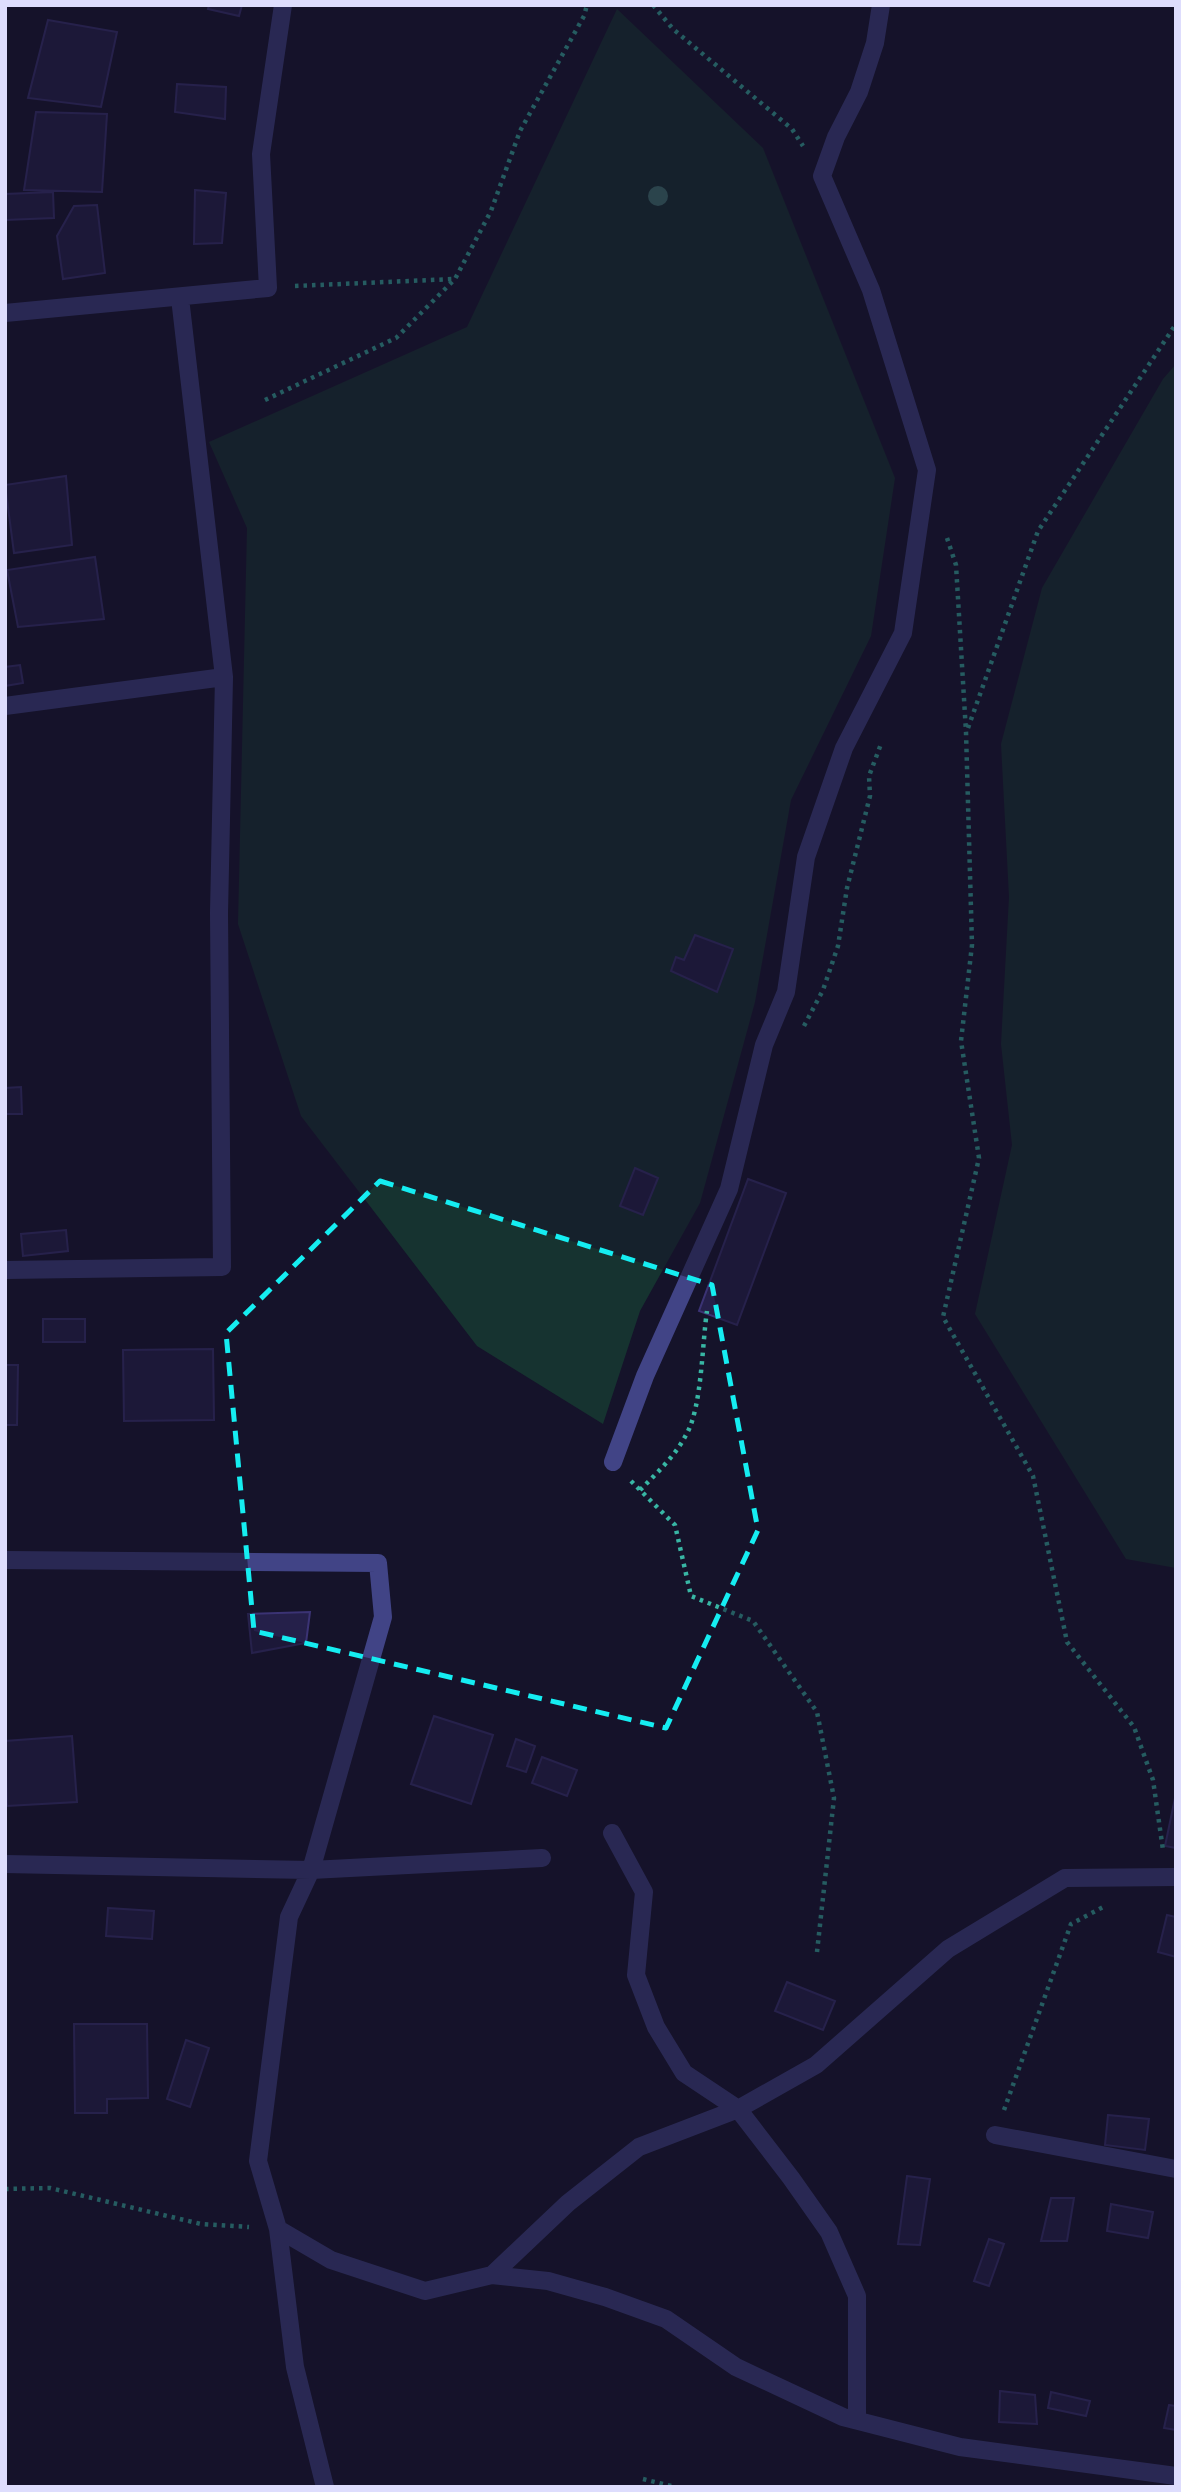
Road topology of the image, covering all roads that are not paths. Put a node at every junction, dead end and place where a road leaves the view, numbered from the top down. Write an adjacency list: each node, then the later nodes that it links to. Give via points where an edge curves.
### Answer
1 (283, 5): 3 (street, via 261,154 268,288)
2 (881, 5): 8 (street, via 859,92 822,176 871,290 927,470 903,633 844,748 807,857 786,992 764,1045 729,1189 645,1376)
3 (180, 298): 4 (street); 5 (street)
4 (5, 313)
5 (224, 677): 6 (street); 7 (street, via 219,913 222,1267)
6 (5, 706)
7 (5, 1270)
8 (613, 1462)
9 (5, 1560): 13 (street, via 378,1563 383,1617)
10 (612, 1833): 15 (street, via 644,1892 636,1975 656,2027 684,2073)
11 (542, 1858): 13 (street)
12 (5, 1864): 13 (street)
13 (311, 1870): 18 (street, via 289,1917 258,2161)
14 (1170, 1876): 15 (street, via 1065,1878 948,1948 817,2065)
15 (738, 2109): 19 (street, via 639,2147 568,2203); 20 (street, via 830,2232 857,2295)
16 (995, 2135): 17 (street)
17 (1176, 2169)
18 (278, 2229): 19 (street, via 331,2260 425,2291); 22 (street, via 295,2367)
19 (492, 2275): 20 (street, via 548,2281 666,2319 736,2367)
20 (856, 2420): 21 (street, via 960,2447)
21 (1176, 2476)
22 (325, 2487)

